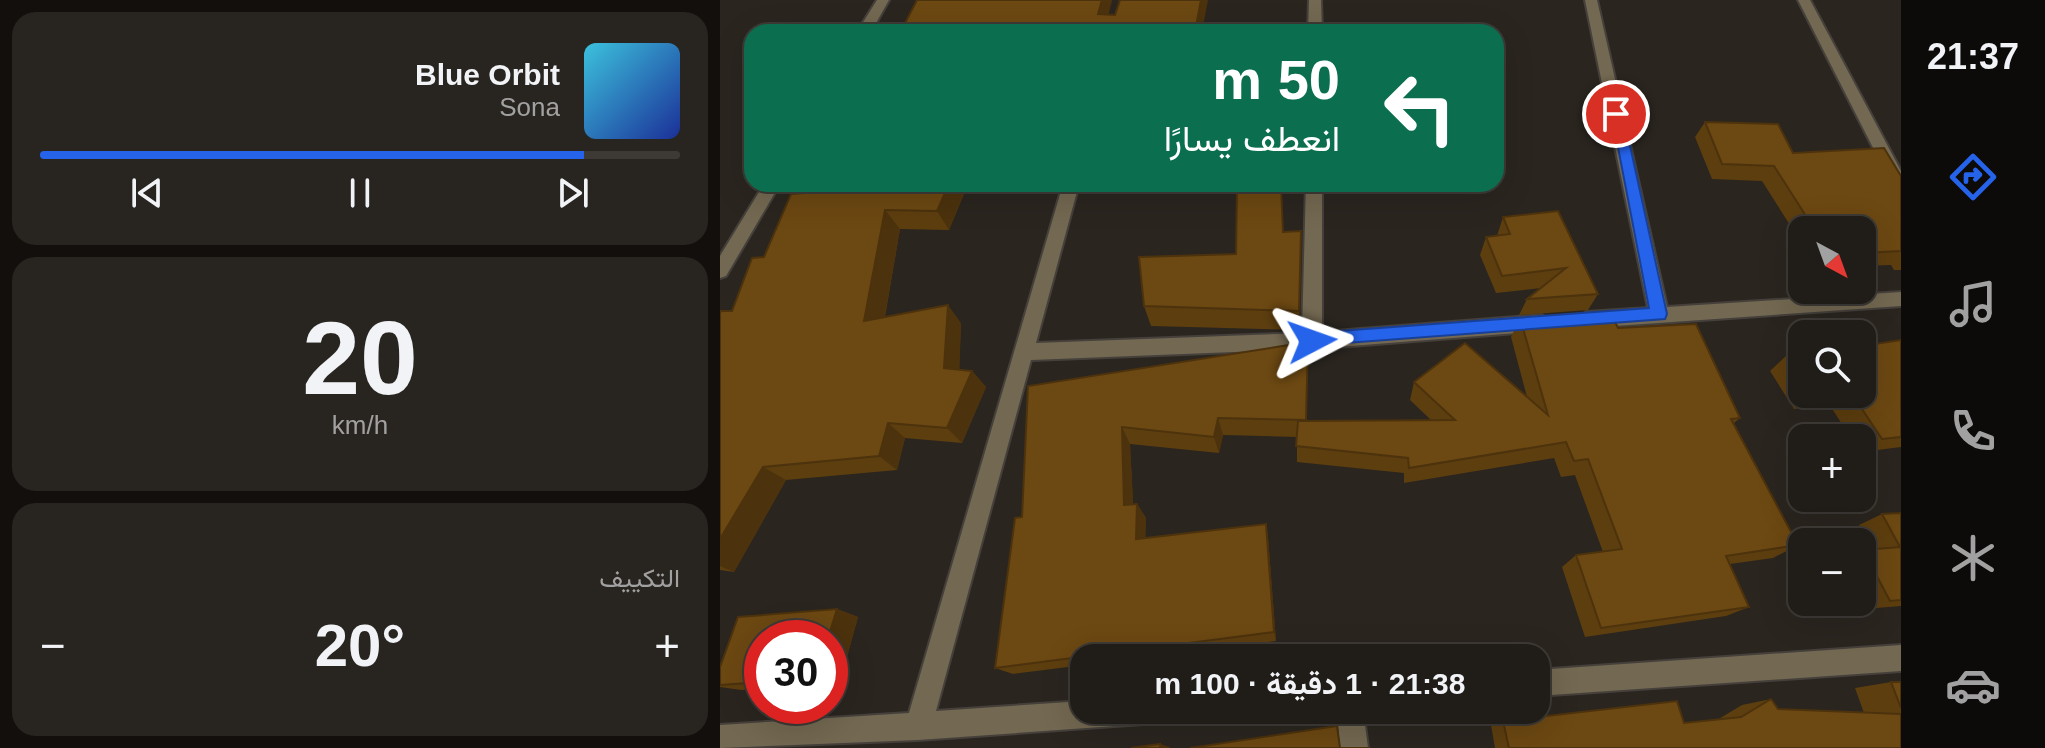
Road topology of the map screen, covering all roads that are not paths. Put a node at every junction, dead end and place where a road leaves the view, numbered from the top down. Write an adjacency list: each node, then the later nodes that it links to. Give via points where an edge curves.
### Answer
1 (883, 0): 5 (street)
2 (1315, 0): 6 (street)
3 (1591, 0): 13 (street)
4 (1804, 0): 7 (street)
5 (869, 24)
6 (1315, 24)
7 (1901, 187)
8 (767, 192): 11 (street)
9 (1069, 192): 15 (street)
10 (1314, 192): 14 (street)
11 (720, 271)
12 (1901, 299): 13 (street)
13 (1659, 314): 14 (street)
14 (1312, 341): 15 (street)
15 (1023, 352): 20 (street)
16 (1901, 658): 17 (street)
17 (1550, 682)
18 (1070, 716): 20 (street)
19 (1351, 724): 22 (street)
20 (918, 727): 21 (street)
21 (720, 738)
22 (1354, 748)

